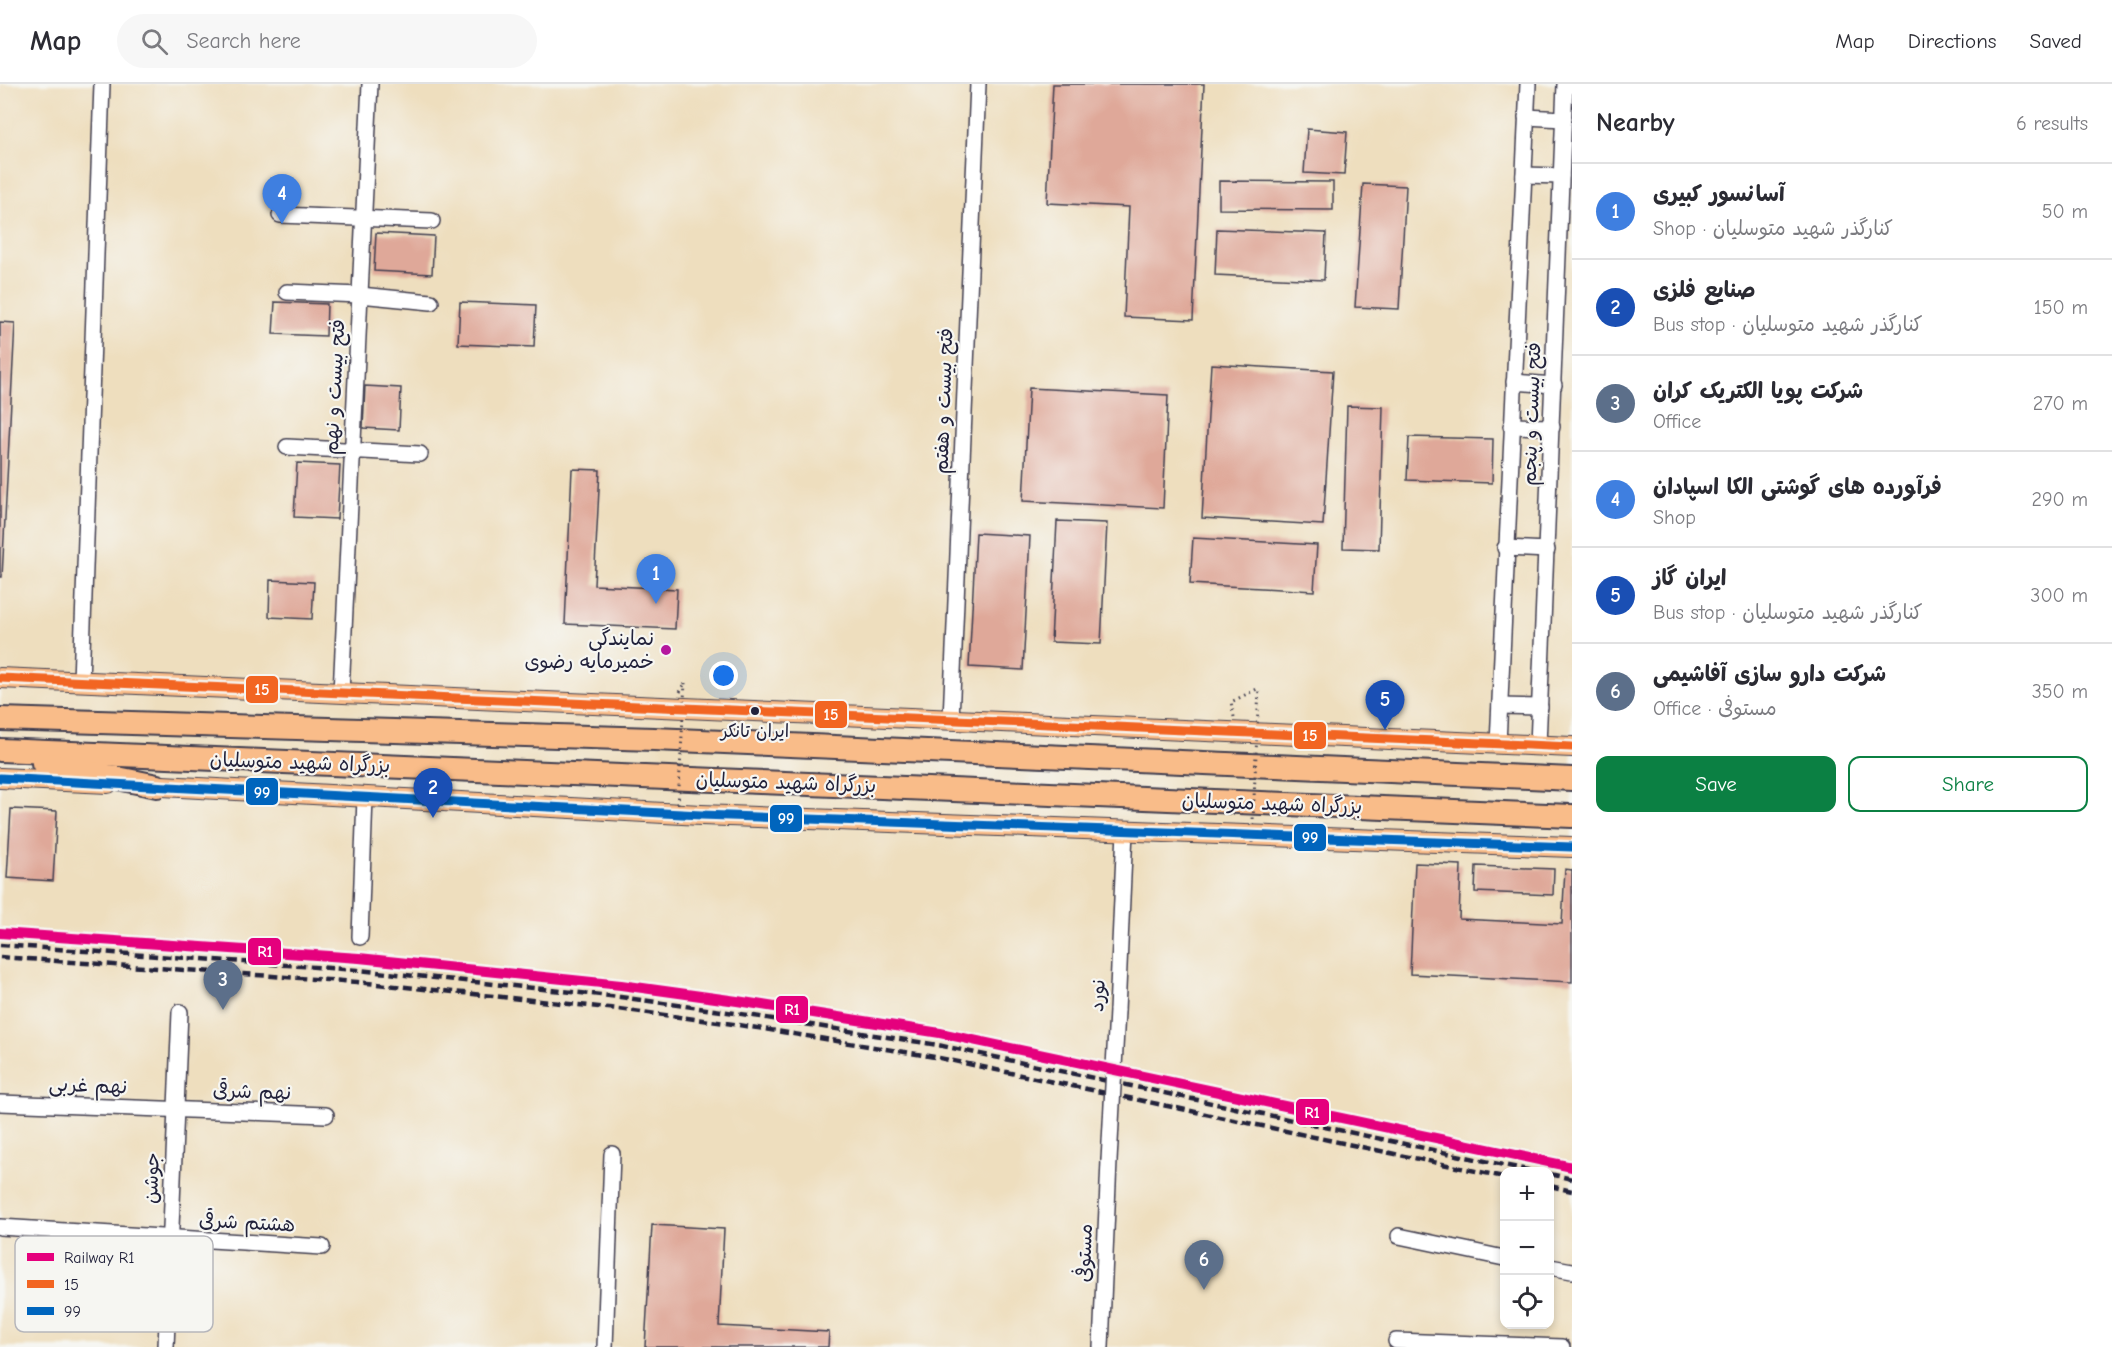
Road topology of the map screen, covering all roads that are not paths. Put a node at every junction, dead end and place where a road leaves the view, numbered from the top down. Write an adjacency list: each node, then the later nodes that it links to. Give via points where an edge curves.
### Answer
1 (102, 84): 26 (street)
2 (370, 84): 11 (street, فتح بیست و نهم)
3 (978, 84): 31 (street, فتح بیست و هفتم)
4 (1528, 84): 6 (street, فتح بیست و پنجم)
5 (1565, 84): 7 (street, فتح بیست و پنجم)
6 (1526, 117): 7 (street); 8 (street, فتح بیست و پنجم)
7 (1564, 119): 9 (street, فتح بیست و پنجم)
8 (1524, 176): 9 (street); 16 (street, فتح بیست و پنجم)
9 (1561, 176): 17 (street, فتح بیست و پنجم)
10 (280, 215): 11 (street)
11 (363, 217): 12 (street); 14 (street, فتح بیست و نهم)
12 (432, 221)
13 (287, 292): 14 (street)
14 (360, 295): 15 (street); 21 (street, فتح بیست و نهم)
15 (431, 302)
16 (1514, 382): 17 (street); 18 (street, فتح بیست و پنجم)
17 (1554, 385): 19 (street, فتح بیست و پنجم)
18 (1511, 426): 19 (street); 23 (street, فتح بیست و پنجم)
19 (1552, 427): 24 (street, فتح بیست و پنجم)
20 (287, 447): 21 (street)
21 (352, 450): 22 (street); 27 (street, فتح بیست و نهم)
22 (420, 454)
23 (1505, 548): 24 (street); 28 (street, فتح بیست و پنجم)
24 (1547, 550): 29 (street, فتح بیست و پنجم)
25 (0, 678): 26 (main road)
26 (81, 681): 27 (main road)
27 (341, 693): 31 (main road)
28 (1500, 706): 29 (street); 32 (street, فتح بیست و پنجم)
29 (1540, 707): 33 (street, فتح بیست و پنجم)
30 (0, 718): 38 (highway, بزرگراه شهید متوسلیان, via 654,739)
31 (951, 719): 32 (main road)
32 (1498, 744): 33 (main road)
33 (1538, 745): 34 (main road)
34 (1572, 747)
35 (0, 750): 41 (highway, بزرگراه شهید متوسلیان)
36 (0, 755): 39 (highway)
37 (0, 778): 39 (main road)
38 (1572, 779)
39 (157, 786): 40 (main road)
40 (365, 797): 42 (main road); 44 (street)
41 (1572, 816)
42 (1125, 831): 43 (main road); 50 (street, نورد, bridge)
43 (1572, 847)
44 (360, 937)
45 (180, 1012): 47 (street, جوشن)
46 (0, 1103): 47 (street, نهم غربی)
47 (175, 1109): 48 (street, نهم شرقی); 53 (street, جوشن)
48 (326, 1115)
49 (612, 1154): 63 (street)
50 (1109, 1161): 64 (street, مستوفی)
51 (0, 1227): 52 (street, هشتم شرقی)
52 (128, 1236)
53 (170, 1236)
54 (1399, 1236): 57 (street)
55 (213, 1241): 56 (street, هشتم شرقی)
56 (322, 1247)
57 (1500, 1257)
58 (1554, 1268): 59 (street)
59 (1572, 1271)
60 (167, 1332): 62 (street, جوشن)
61 (1396, 1341): 65 (street)
62 (166, 1347)
63 (605, 1347)
64 (1101, 1347)
65 (1562, 1347)

